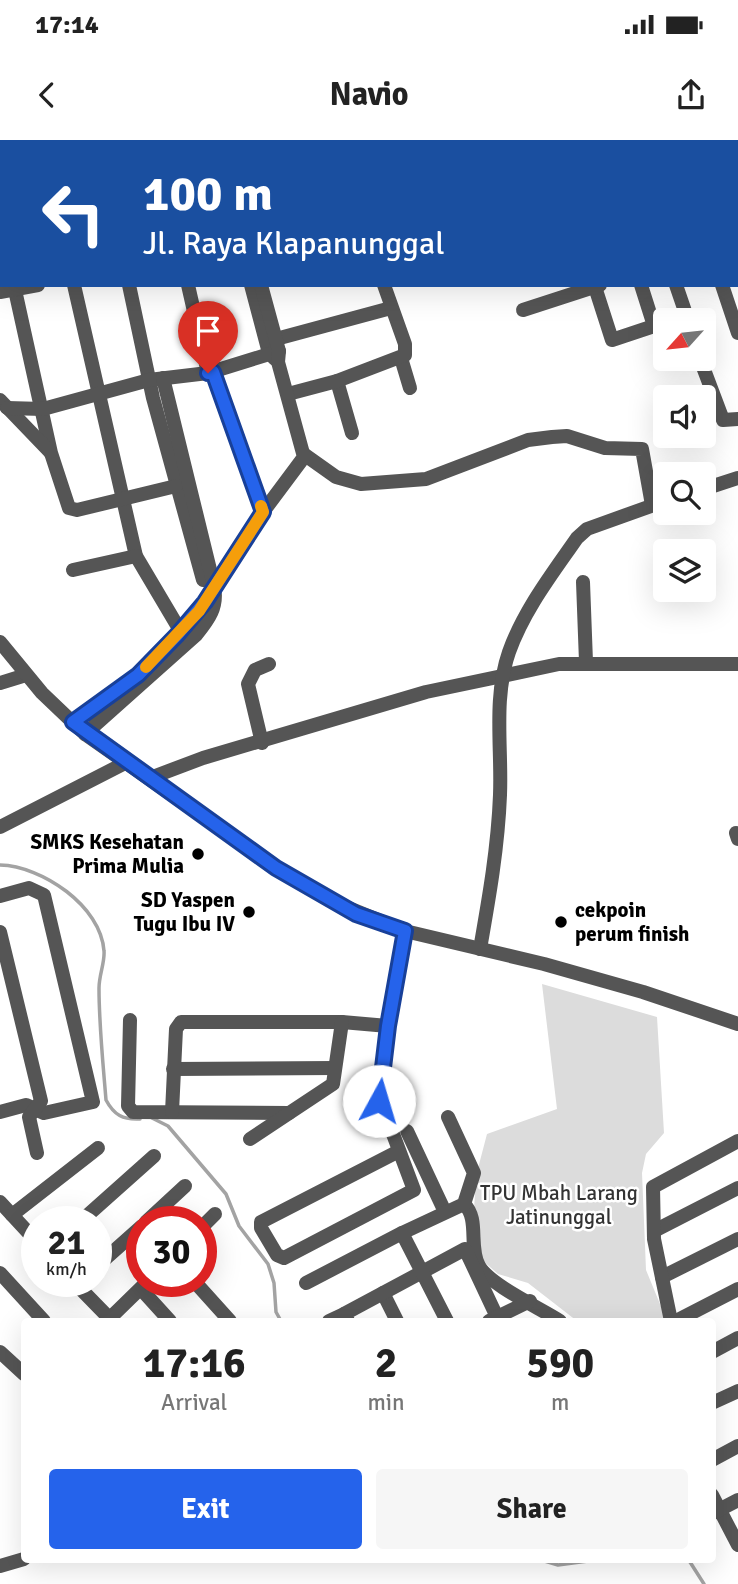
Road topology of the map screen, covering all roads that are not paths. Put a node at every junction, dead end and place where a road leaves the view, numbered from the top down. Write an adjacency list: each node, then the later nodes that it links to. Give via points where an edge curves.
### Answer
1 (29, 140): 2 (street)
2 (37, 140)
3 (28, 287): 15 (street)
4 (74, 287): 28 (street)
5 (130, 287): 24 (street)
6 (189, 287): 23 (street)
7 (252, 287): 20 (street)
8 (261, 287): 20 (street)
9 (386, 287): 16 (street)
10 (595, 287): 18 (street)
11 (598, 287): 12 (street, via 612,340 654,326)
12 (642, 287)
13 (677, 287): 17 (street)
14 (723, 287): 19 (street)
15 (7, 291): 30 (street)
16 (391, 308): 20 (street); 21 (street, via 405,344 406,354)
17 (684, 308)
18 (523, 310)
19 (738, 333)
20 (275, 351): 23 (street); 27 (street)
21 (401, 358): 25 (street); 26 (street)
22 (705, 371): 31 (street, via 723,419)
23 (211, 373): 24 (street); 41 (street)
24 (156, 379): 28 (street); 37 (street); 45 (street)
25 (337, 381): 27 (street); 32 (street)
26 (410, 388)
27 (288, 394): 34 (street)
28 (97, 395): 30 (street); 39 (street)
29 (4, 404): 30 (street); 33 (street)
30 (43, 409): 33 (street)
31 (738, 419)
32 (352, 433)
33 (51, 453): 39 (street, via 69,508 77,510)
34 (304, 455): 38 (street, via 336,477 361,484 426,479 528,440 567,436 605,448 642,449); 41 (street)
35 (738, 478): 36 (street)
36 (716, 485)
37 (176, 486): 39 (street); 45 (street)
38 (653, 486)
39 (122, 497): 42 (street)
40 (653, 505): 52 (street, via 596,524 577,538 517,630)
41 (263, 512): 45 (street)
42 (136, 556): 43 (street); 46 (street)
43 (73, 570)
44 (583, 582): 48 (street)
45 (211, 590): 46 (street); 55 (street, via 215,604 197,635)
46 (181, 632): 54 (street, via 138,675)
47 (0, 642): 51 (street)
48 (586, 662): 50 (street); 52 (street)
49 (269, 664): 56 (street, via 253,673 248,684)
50 (738, 665)
51 (26, 675): 53 (street); 54 (street)
52 (503, 678): 56 (street, via 426,692); 63 (street, via 497,741 496,857)
53 (0, 683)
54 (73, 722): 55 (street)
55 (85, 734): 57 (street)
56 (262, 743): 58 (street)
57 (127, 762): 58 (street); 59 (street)
58 (150, 778): 61 (street, via 286,875 356,914)
59 (0, 827)
60 (0, 896): 70 (street, via 29,888 44,895 93,1102 44,1113)
61 (405, 931): 63 (street); 67 (street)
62 (0, 932): 70 (street, via 41,1101)
63 (480, 949): 66 (street, via 643,992)
64 (130, 1020): 72 (street, via 129,1109 136,1113)
65 (342, 1022): 67 (street); 68 (street); 69 (street, via 181,1022 176,1029)
66 (738, 1024)
67 (388, 1026): 79 (street, via 379,1101)
68 (335, 1068): 69 (street); 73 (street, via 333,1084)
69 (173, 1069): 72 (street)
70 (35, 1109): 71 (street, via 26,1105); 80 (street, via 29,1117)
71 (0, 1112)
72 (172, 1112): 73 (street)
73 (289, 1113): 76 (street)
74 (449, 1117): 85 (street, via 474,1173)
75 (407, 1132): 88 (street)
76 (250, 1139)
77 (738, 1141): 91 (street, via 653,1187)
78 (98, 1148): 89 (street)
79 (398, 1151): 79 (street, via 414,1185 413,1193 284,1258 277,1255 262,1221)
80 (37, 1153)
81 (154, 1156): 86 (street)
82 (185, 1186): 87 (street)
83 (738, 1188): 91 (street)
84 (0, 1202): 89 (street)
85 (464, 1204): 88 (street); 95 (street, via 472,1217)
86 (98, 1206)
87 (163, 1206)
88 (445, 1212): 92 (street)
89 (12, 1215): 90 (street)
90 (21, 1225)
91 (654, 1231): 99 (street)
92 (402, 1233): 97 (street); 100 (street)
93 (738, 1239): 99 (street)
94 (126, 1241): 96 (street)
95 (469, 1247): 97 (street); 107 (street, via 486,1276); 116 (street)
96 (112, 1253)
97 (423, 1272): 102 (street); 115 (street)
98 (0, 1273): 108 (street)
99 (662, 1277): 119 (street)
100 (306, 1283)
101 (738, 1290): 120 (street)
102 (383, 1293): 113 (street); 114 (street)
103 (90, 1297): 109 (street)
104 (132, 1297): 110 (street)
105 (153, 1297): 111 (street)
106 (208, 1297): 112 (street)
107 (530, 1301): 117 (street); 118 (street)
108 (41, 1318)
109 (108, 1318)
110 (112, 1318)
111 (168, 1318)
112 (227, 1318)
113 (346, 1318)
114 (396, 1318)
115 (446, 1318)
116 (492, 1318)
117 (494, 1318)
118 (556, 1318)
119 (673, 1318)
120 (680, 1318)
121 (738, 1338): 122 (street)
122 (716, 1350)
123 (0, 1352): 124 (street)
124 (21, 1371)
125 (738, 1391): 126 (street)
126 (716, 1401)
127 (738, 1446): 128 (street)
128 (716, 1458)
129 (738, 1500): 130 (street)
130 (717, 1512): 131 (street)
131 (738, 1545)
132 (21, 1560): 133 (street)
133 (0, 1566)

